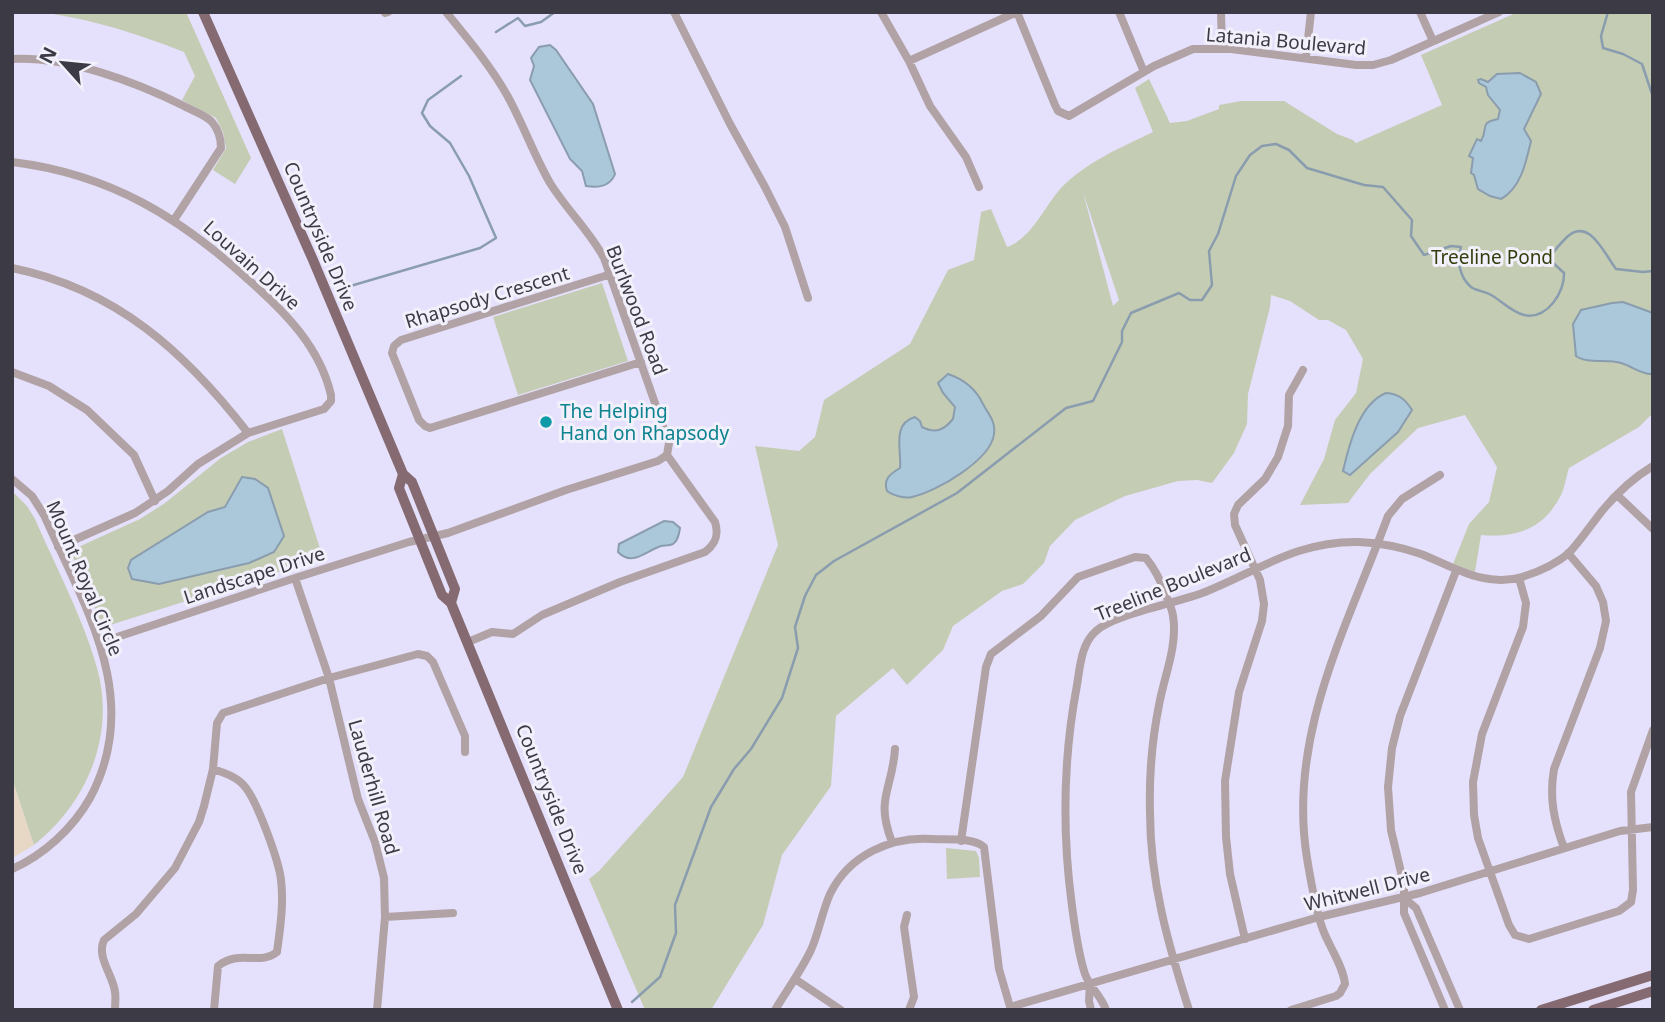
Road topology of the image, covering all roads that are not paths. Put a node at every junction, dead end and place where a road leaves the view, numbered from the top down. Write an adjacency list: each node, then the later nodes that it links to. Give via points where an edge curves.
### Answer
1 (203, 12): 29 (main road, Countryside Drive)
2 (446, 12): 21 (street, Burlwood Road, via 491,70 519,116 545,175 593,239)
3 (674, 12): 22 (street, via 785,227)
4 (881, 12): 15 (street)
5 (1017, 12): 15 (street); 16 (street, Latania Boulevard, via 1063,115 1075,114)
6 (1119, 12): 16 (street)
7 (1221, 12): 12 (street)
8 (1311, 12): 13 (street)
9 (1420, 12): 11 (street)
10 (1499, 12): 11 (street, Latania Boulevard)
11 (1433, 41): 13 (street, Latania Boulevard, via 1373,65)
12 (1222, 48): 13 (street, Latania Boulevard); 16 (street, Latania Boulevard, via 1186,51)
13 (1306, 57)
14 (12, 59): 19 (street, via 56,63 119,80 211,121 221,148)
15 (909, 61): 18 (street)
16 (1144, 72)
17 (12, 162): 19 (street, Louvain Drive, via 92,181)
18 (979, 187)
19 (174, 220): 26 (street, Louvain Drive, via 213,247 282,311 310,345 330,389 331,401 324,409)
20 (12, 268): 26 (street, via 85,291 134,319 217,393)
21 (611, 274): 23 (street, Burlwood Road); 23 (street, Rhapsody Crescent, via 401,340 392,353 419,420 430,428)
22 (808, 298)
23 (641, 362): 27 (street, Burlwood Road, via 669,443)
24 (1303, 370): 40 (street, via 1289,396 1288,426 1278,457 1234,514)
25 (12, 372): 33 (street, via 49,386 87,410 134,455)
26 (248, 433): 33 (street, Louvain Drive, via 198,464)
27 (667, 455): 35 (street); 46 (street, via 715,522 718,531 712,548 542,615 513,634 492,632)
28 (1653, 466): 32 (street, Treeline Boulevard)
29 (403, 474): 35 (main road, Countryside Drive, via 412,482); 36 (main road, Countryside Drive, via 399,488)
30 (1440, 475): 37 (street, via 1396,504)
31 (12, 479): 38 (street, Mount Royal Circle, via 38,505)
32 (1617, 495): 34 (street); 39 (street, Treeline Boulevard)
33 (155, 501): 38 (street, Louvain Drive)
34 (1653, 529)
35 (434, 536): 36 (street, Landscape Drive); 44 (main road, Countryside Drive, via 455,589)
36 (420, 540): 42 (street, Landscape Drive); 44 (main road, Countryside Drive, via 442,595)
37 (1377, 544): 40 (street, Treeline Boulevard, via 1312,546); 41 (street, Treeline Boulevard, via 1416,553); 64 (street, via 1324,679 1309,742 1304,826)
38 (58, 547): 47 (street, Mount Royal Circle)
39 (1568, 554): 43 (street, Treeline Boulevard); 57 (street, via 1596,586 1606,621 1554,769 1552,811)
40 (1255, 569): 45 (street, Treeline Boulevard); 65 (street, via 1263,613 1233,722 1224,800 1230,874)
41 (1456, 571): 43 (street, Treeline Boulevard, via 1483,578); 60 (street, via 1392,748 1388,805)
42 (295, 578): 47 (street, Landscape Drive); 48 (street, Lauderhill Road)
43 (1519, 578): 59 (street, via 1526,603 1523,627 1482,734 1474,775 1476,828)
44 (451, 603): 46 (main road, Countryside Drive)
45 (1169, 604): 55 (street, via 1152,565 1146,558 1135,557 1078,576 1041,616 991,654); 66 (street, via 1173,640 1156,721 1150,812 1155,886); 69 (street, Treeline Boulevard, via 1105,624 1089,639 1081,662 1069,732 1065,827 1074,923)
46 (468, 642): 75 (main road, Countryside Drive)
47 (99, 643): 58 (street, Mount Royal Circle, via 113,706 102,771 84,807 63,833)
48 (329, 678): 51 (street, via 418,654 427,656 465,736); 52 (street, via 223,713 216,723); 63 (street, Lauderhill Road, via 355,787 384,878)
49 (1653, 730): 54 (street, via 1632,786)
50 (895, 749): 56 (street, via 883,802)
51 (465, 752)
52 (213, 769): 72 (street, via 199,822 175,868 136,914 101,945 115,990); 73 (street, via 234,778 249,794 281,879 277,952 271,957 228,957 218,966)
53 (1653, 827): 54 (street, Whitwell Drive)
54 (1631, 829): 57 (street, Whitwell Drive); 59 (street, via 1633,898 1628,906 1529,939 1511,931)
55 (961, 841): 56 (street, via 919,838); 71 (street, via 976,842 986,852 998,958)
56 (892, 842): 68 (street, via 858,859 838,881)
57 (1564, 848): 59 (street, Whitwell Drive)
58 (12, 869)
59 (1489, 872): 60 (street, Whitwell Drive)
60 (1404, 898): 64 (street, Whitwell Drive); 83 (street, via 1404,913); 84 (street, via 1416,908)
61 (453, 913): 63 (street)
62 (907, 915): 78 (street, via 904,927 914,997)
63 (385, 917): 74 (street, Lauderhill Road)
64 (1320, 917): 65 (street, Whitwell Drive); 82 (street, via 1345,984 1336,996)
65 (1245, 939): 66 (street, Whitwell Drive)
66 (1173, 960): 69 (street, Whitwell Drive); 81 (street)
67 (1653, 975): 85 (main road)
68 (795, 979): 76 (street); 77 (street)
69 (1090, 984): 71 (street, Whitwell Drive); 79 (street, Treeline Boulevard); 80 (street, Treeline Boulevard)
70 (1653, 991): 86 (main road)
71 (1010, 1008)
72 (115, 1010)
73 (214, 1010)
74 (377, 1010)
75 (618, 1010)
76 (775, 1010)
77 (841, 1010)
78 (909, 1010)
79 (1091, 1010)
80 (1106, 1010)
81 (1189, 1010)
82 (1291, 1010)
83 (1445, 1010)
84 (1460, 1010)
85 (1541, 1010)
86 (1593, 1010)

